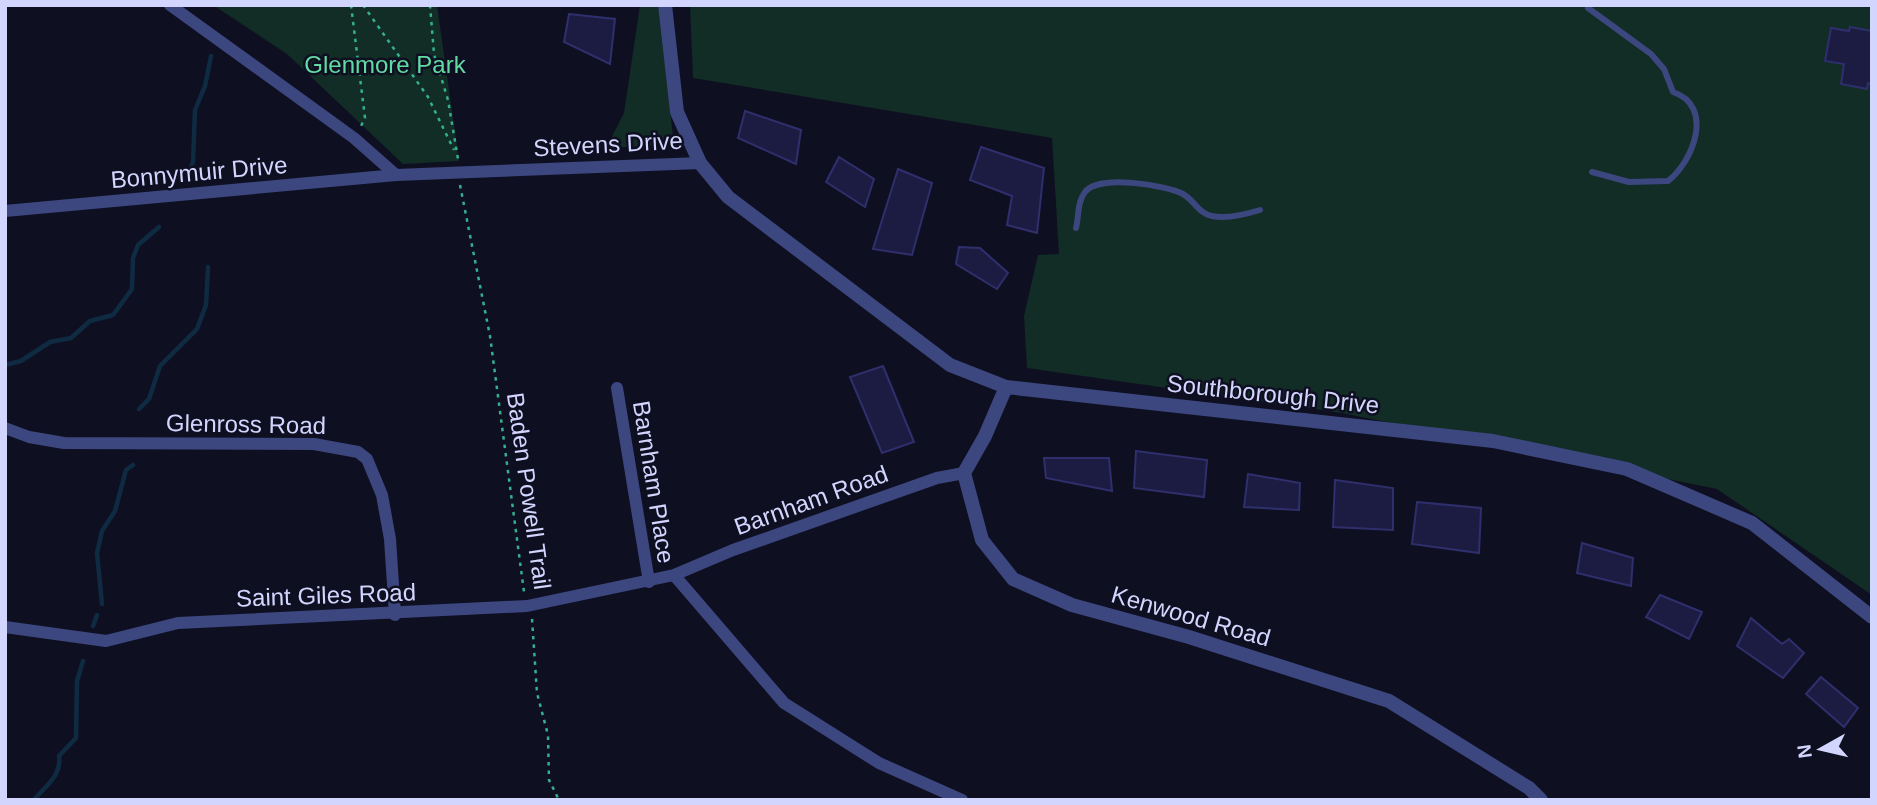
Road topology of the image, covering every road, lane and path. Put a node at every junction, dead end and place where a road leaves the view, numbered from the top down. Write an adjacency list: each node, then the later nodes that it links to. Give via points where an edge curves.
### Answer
1 (170, 5): 7 (street)
2 (351, 5): 7 (path, via 365,118)
3 (363, 5): 8 (path, via 428,97)
4 (430, 5): 8 (path, via 434,54 448,100)
5 (665, 5): 9 (street, Stevens Drive, via 677,112)
6 (1588, 8): 11 (lane, via 1651,54 1664,69 1673,92 1692,110 1696,124 1696,139 1686,161 1668,181 1629,182)
7 (355, 138): 12 (street)
8 (454, 150): 10 (path)
9 (700, 163): 12 (street, Stevens Drive); 17 (street, Southborough Drive, via 728,197 950,365)
10 (461, 166)
11 (1592, 172)
12 (396, 175): 15 (street, Bonnymuir Drive)
13 (460, 185): 23 (path, Baden Powell Trail, via 490,336)
14 (1260, 210): 16 (lane, via 1212,216 1171,189 1104,183 1084,192)
15 (5, 211)
16 (1076, 228)
17 (1006, 387): 20 (street); 25 (street, Southborough Drive, via 1493,441 1627,469 1752,523)
18 (617, 388): 22 (street, Barnham Place)
19 (5, 428): 24 (street, Glenross Road, via 64,443 314,444 358,452 367,459 382,495)
20 (964, 473): 21 (street, Barnham Road, via 937,478); 29 (street, Kenwood Road, via 982,540 1013,579 1072,605 1389,701 1529,788)
21 (674, 575): 22 (street, Barnham Road); 28 (street, via 784,703 878,762)
22 (649, 582): 23 (street, Saint Giles Road)
23 (527, 606): 24 (street, Saint Giles Road); 27 (path, Baden Powell Trail, via 534,623 537,693 548,735 549,780)
24 (395, 615): 26 (street, Saint Giles Road, via 178,623 106,641)
25 (1872, 617)
26 (5, 627)
27 (559, 800)
28 (962, 800)
29 (1541, 800)

